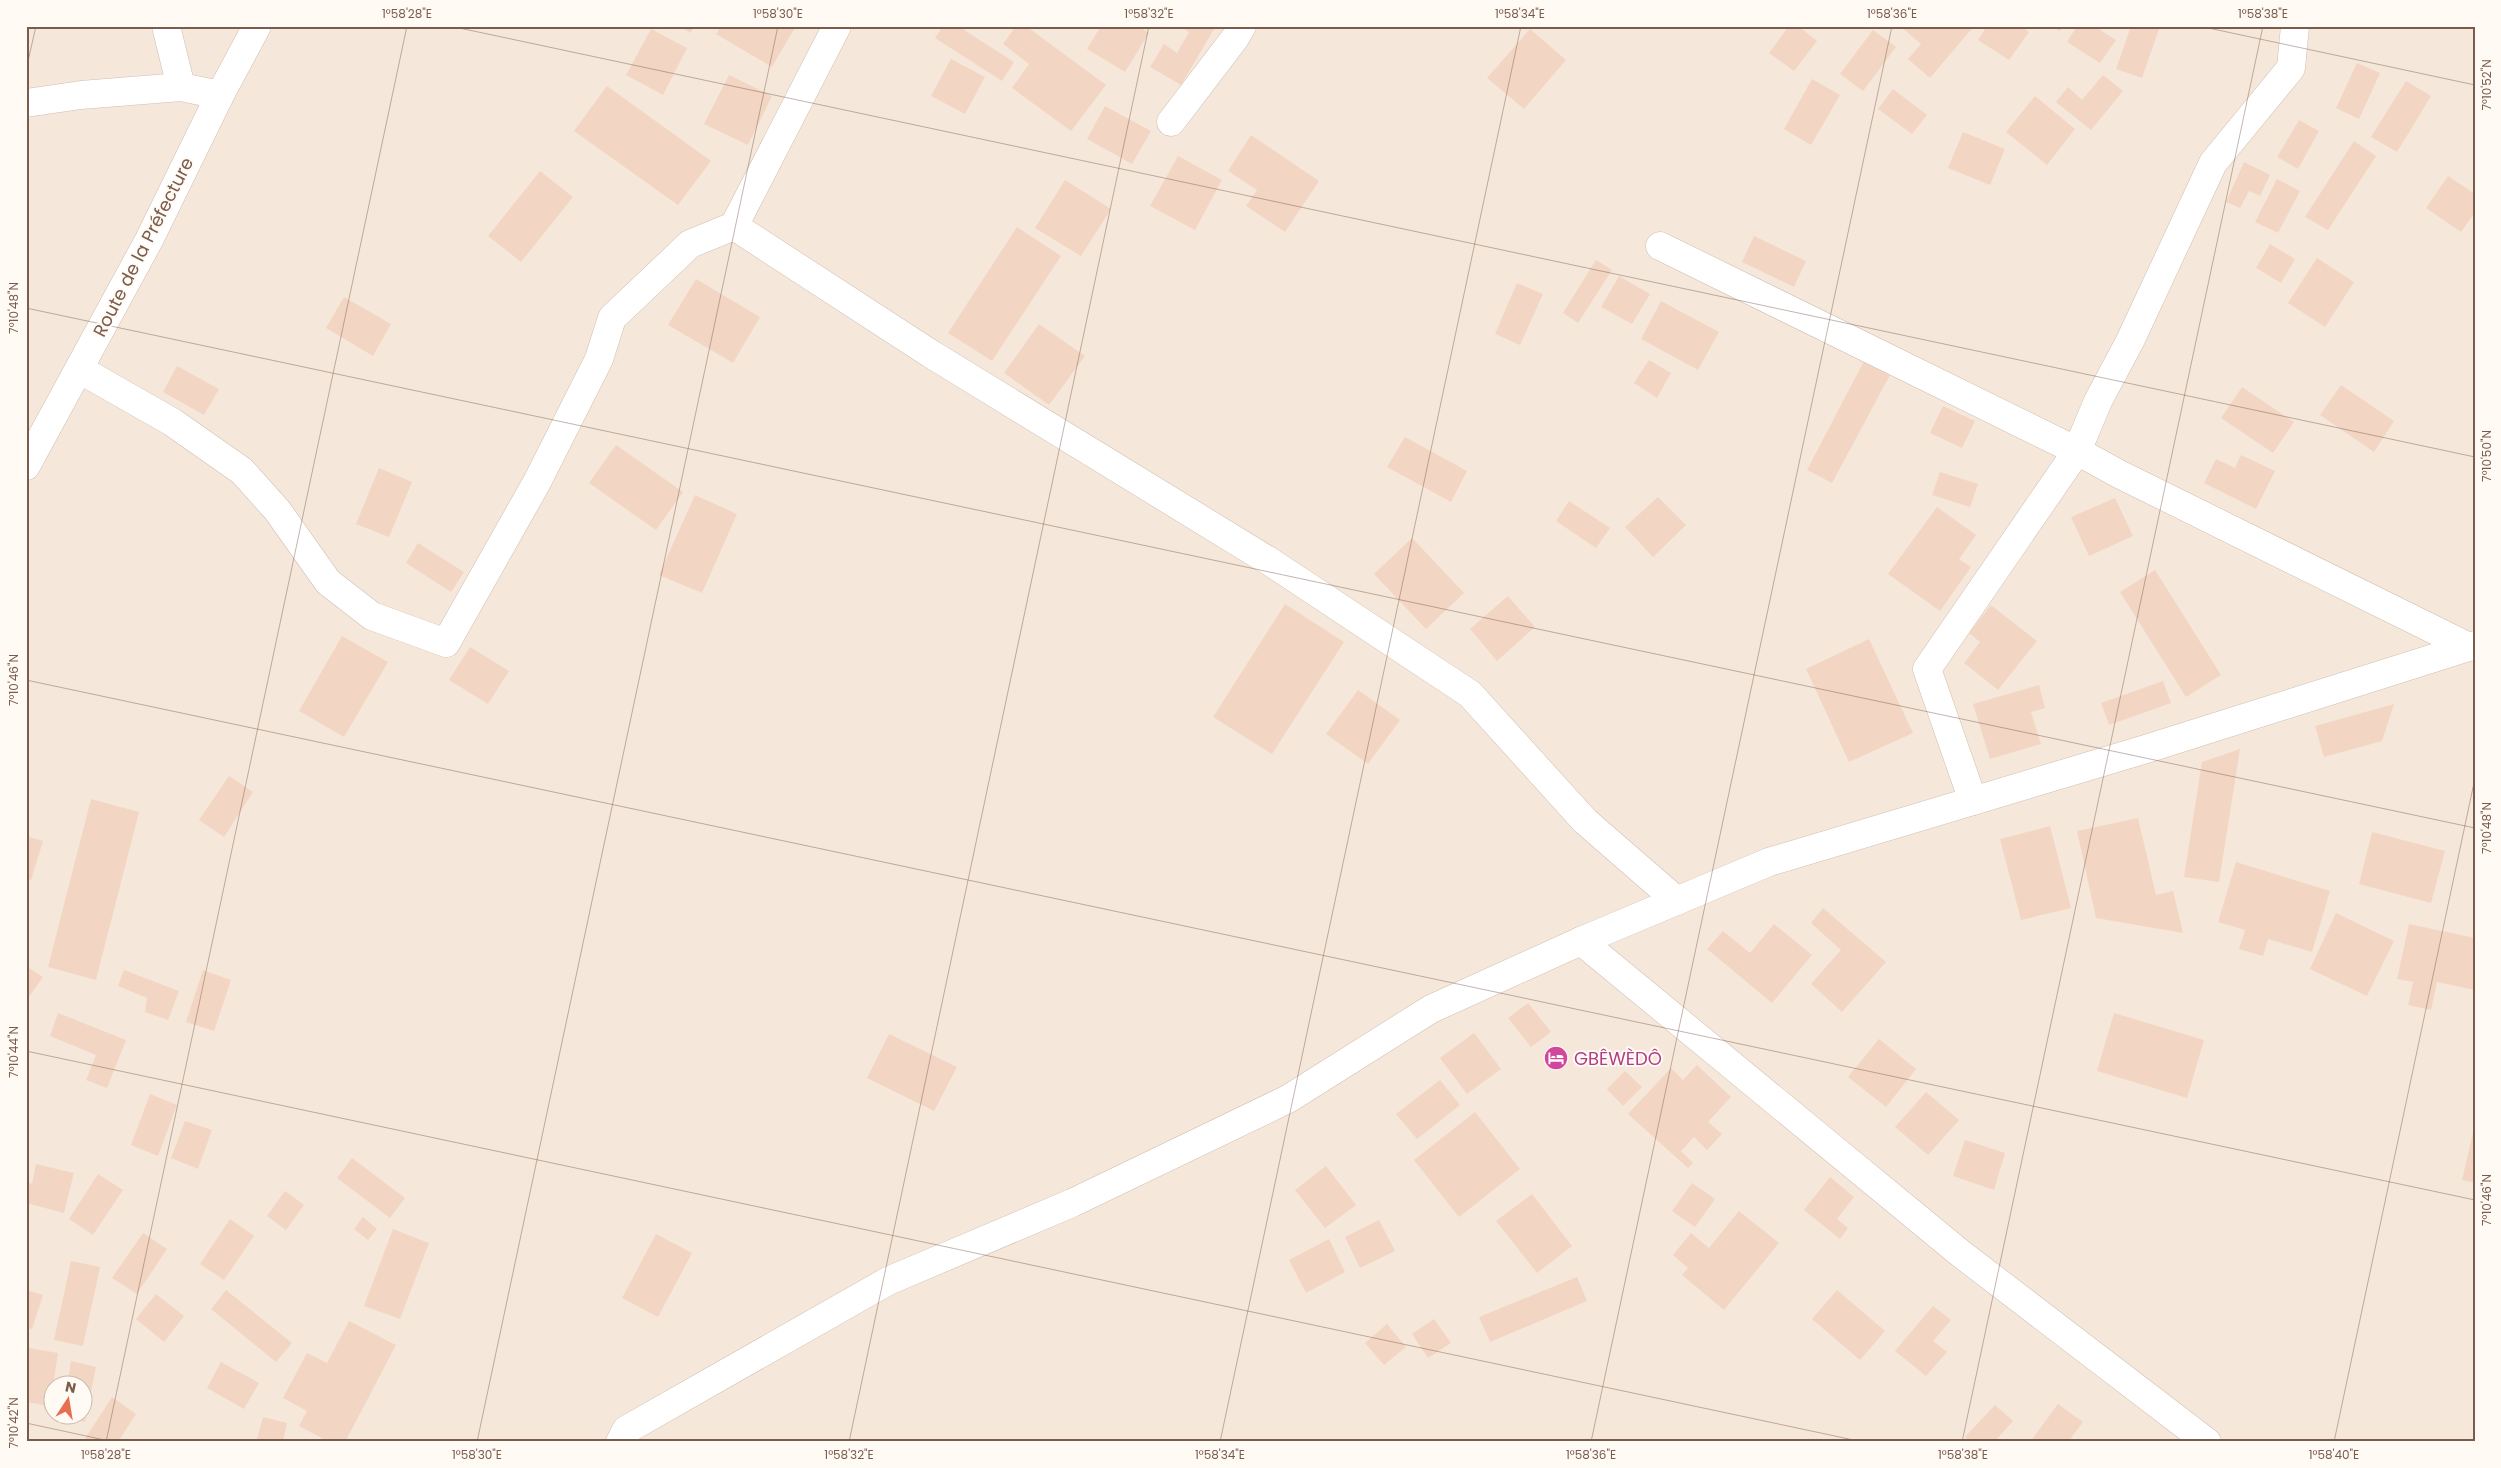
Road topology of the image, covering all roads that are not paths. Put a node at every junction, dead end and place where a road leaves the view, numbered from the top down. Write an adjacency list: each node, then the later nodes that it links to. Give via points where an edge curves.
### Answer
1 (166, 26): 6 (street)
2 (257, 26): 7 (street, Route de la Préfecture)
3 (837, 26): 10 (street)
4 (1242, 26): 9 (street)
5 (2295, 26): 13 (street, via 2291,68 2213,163)
6 (181, 87): 7 (street); 8 (street)
7 (220, 96): 12 (street, Route de la Préfecture, via 149,240)
8 (26, 103)
9 (1171, 122)
10 (734, 226): 12 (street, via 690,244 612,318 598,359 537,482 446,643 372,616 328,582 277,510 242,471 172,422); 17 (street, via 931,354 1268,561 1470,694 1586,821)
11 (1660, 246): 13 (street)
12 (79, 369): 14 (street, Route de la Préfecture)
13 (2077, 451): 15 (street); 16 (street, via 1927,669)
14 (26, 466)
15 (2472, 646): 16 (street)
16 (1973, 801): 17 (street, via 1769,862)
17 (1678, 901): 18 (street)
18 (1581, 941): 19 (street, via 1431,1009 1288,1099 1072,1203 888,1281 626,1430); 20 (street, via 1960,1253)
19 (620, 1442)
20 (2207, 1442)

